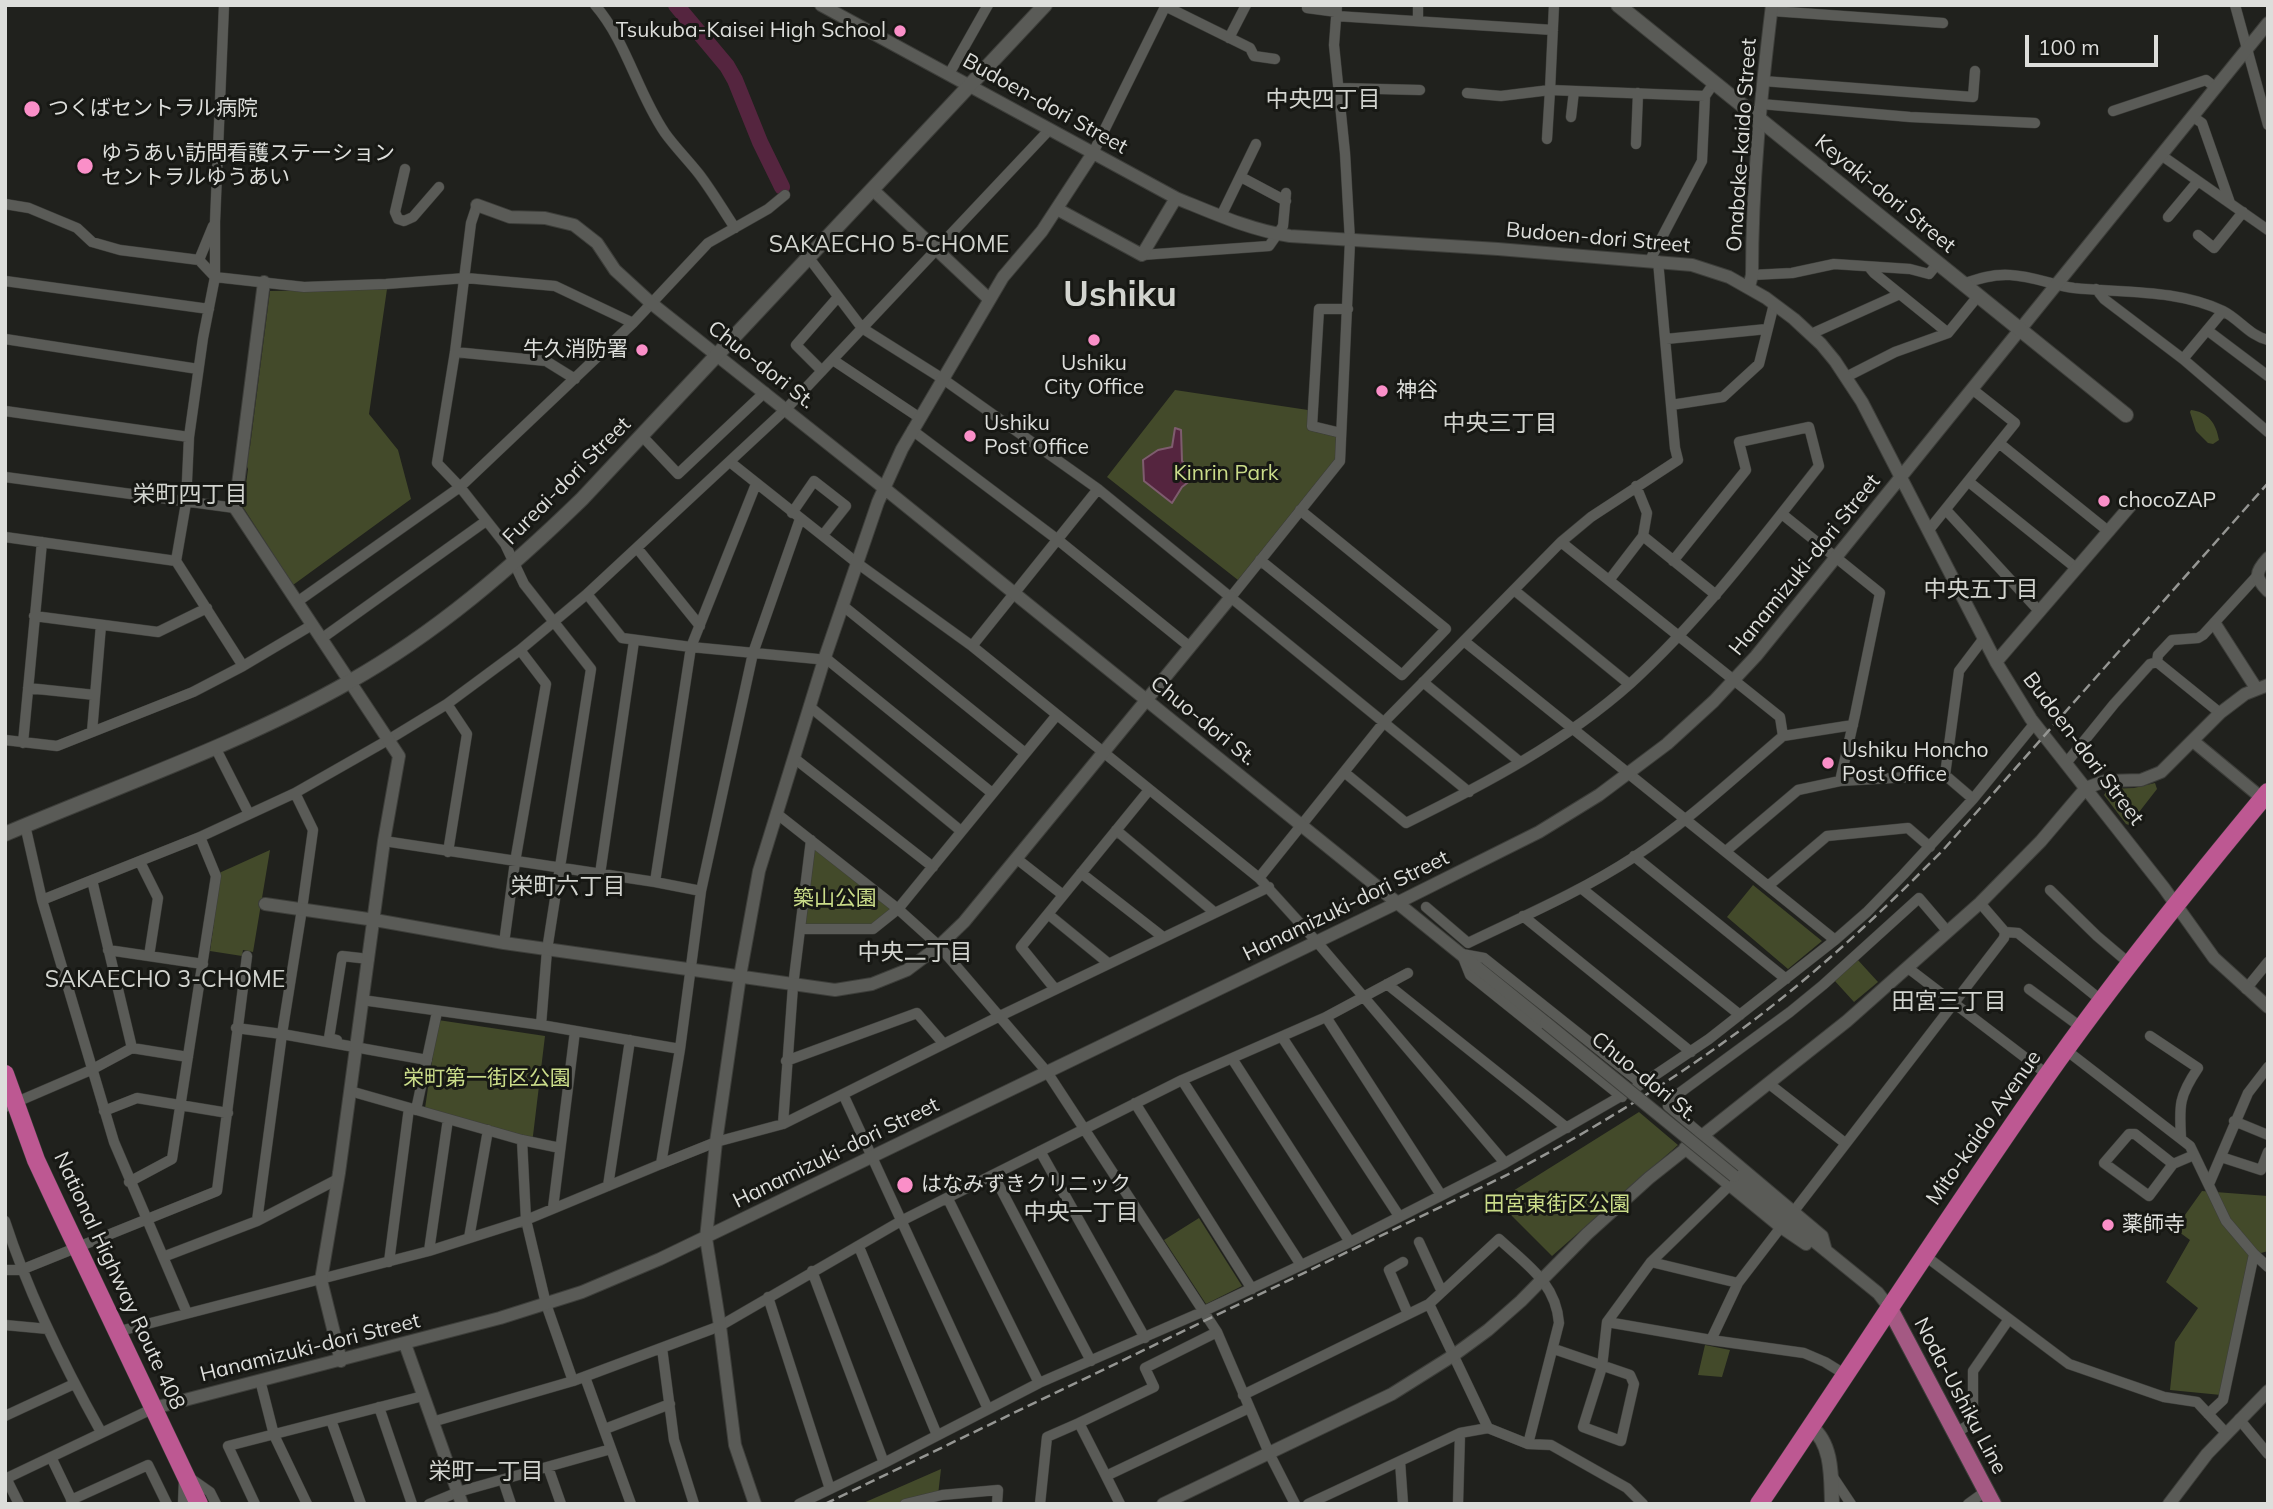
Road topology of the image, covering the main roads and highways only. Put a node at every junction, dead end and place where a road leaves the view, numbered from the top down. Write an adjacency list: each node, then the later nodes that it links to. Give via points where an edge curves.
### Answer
1 (1045, 5): 5 (main road, Fureai-dori Street, via 642,436 514,564 431,630 350,682 215,747)
2 (1618, 5): 3 (main road, Keyaki-dori Street)
3 (2126, 415)
4 (2265, 795): 8 (highway, Mito-kaido Avenue, via 2082,1028)
5 (5, 834)
6 (5, 1074): 7 (highway, National Highway Route 408)
7 (10, 1105): 11 (highway, National Highway Route 408)
8 (1889, 1307): 9 (highway, Mito-kaido Avenue); 10 (main road, Noda-Ushiku Line)
9 (1811, 1427): 12 (highway, Mito-kaido Avenue); 13 (main road, via 1823,1440)
10 (1989, 1497)
11 (199, 1504)
12 (1759, 1504)
13 (1832, 1504)

